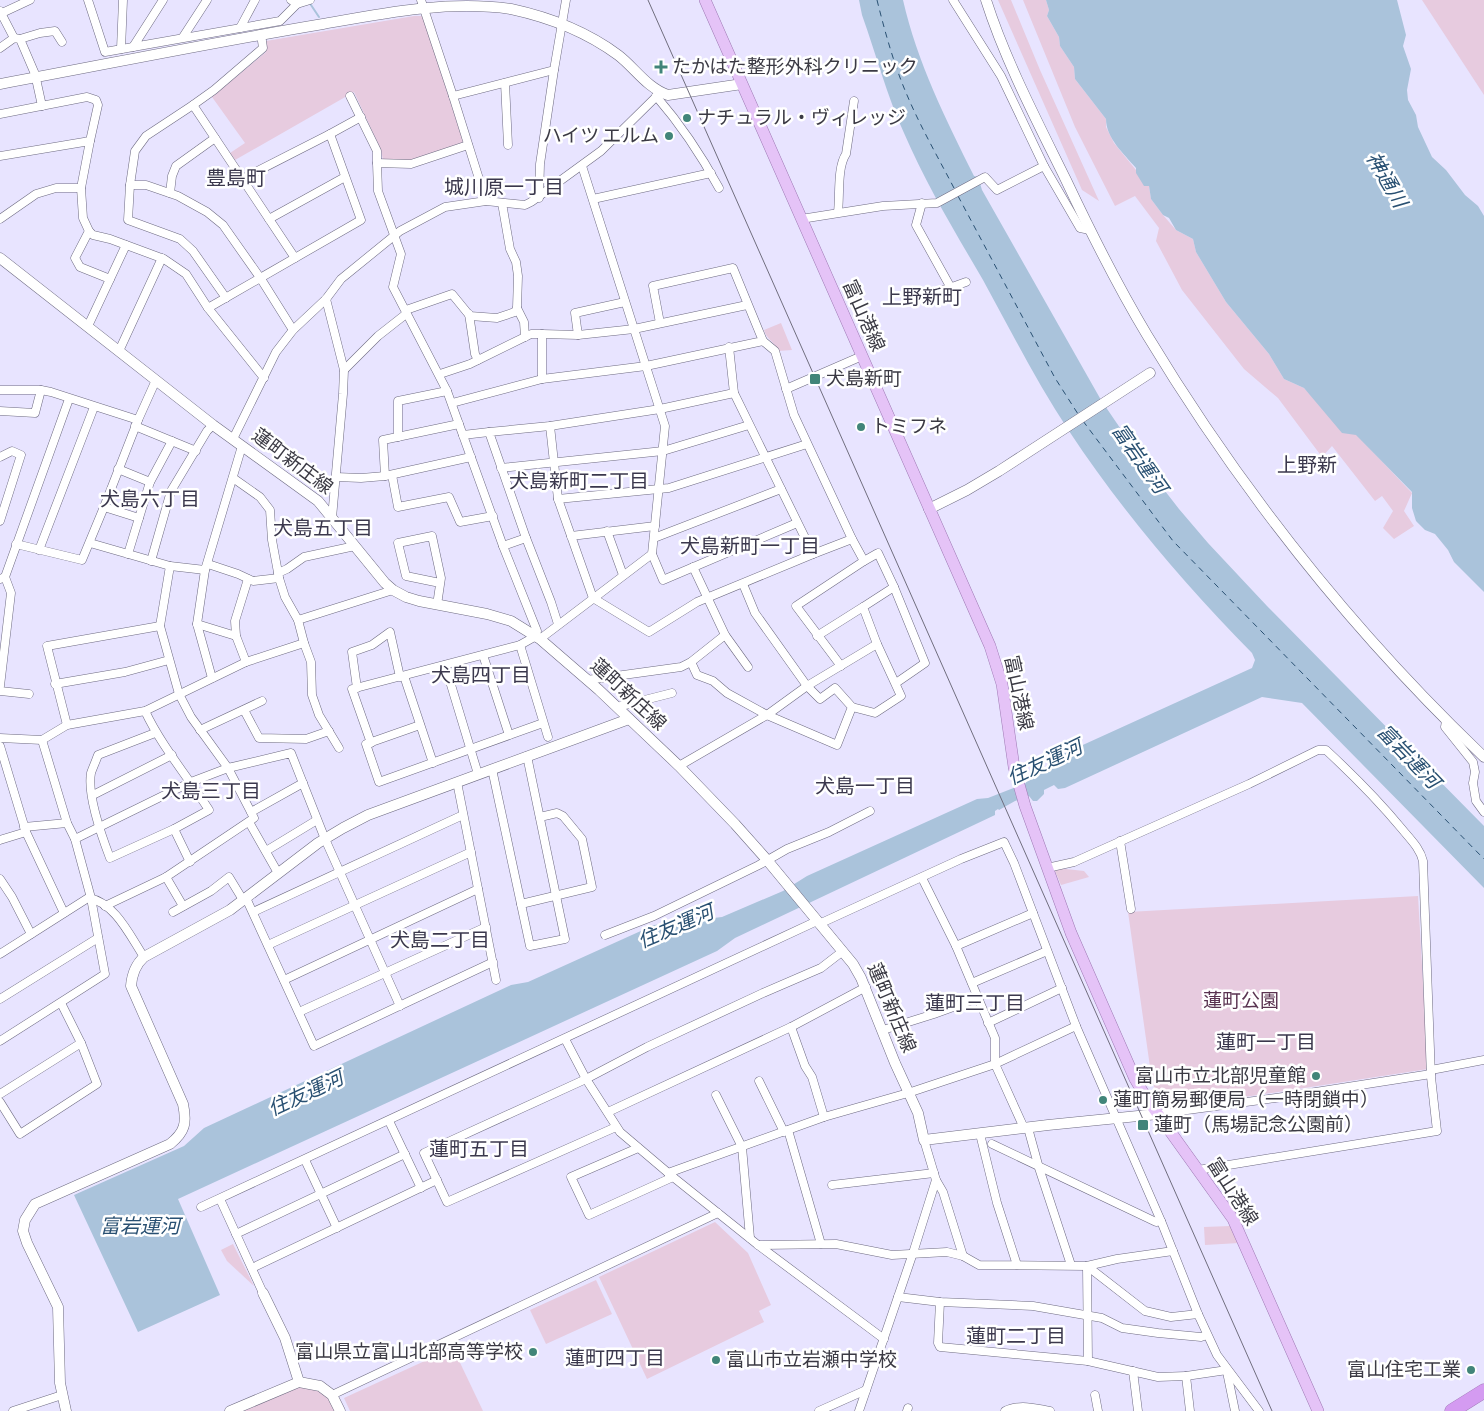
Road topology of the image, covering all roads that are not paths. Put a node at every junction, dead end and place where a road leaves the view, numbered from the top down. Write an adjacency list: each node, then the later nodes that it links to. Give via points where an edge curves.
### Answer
1 (30, 0): 15 (street)
2 (88, 0): 24 (street, via 105,52)
3 (123, 0): 24 (street)
4 (164, 0): 22 (street)
5 (207, 0): 19 (street)
6 (255, 0): 17 (street)
7 (310, 0): 12 (street)
8 (566, 0): 16 (street)
9 (705, 0): 29 (main road, 富山港線)
10 (954, 0): 46 (street, via 1001,76)
11 (986, 0): 63 (street, via 1023,91)
12 (294, 2): 17 (street, via 280,21)
13 (459, 2): 14 (street); 16 (street, via 510,9)
14 (422, 3): 18 (street); 32 (street)
15 (1, 13): 20 (street)
16 (562, 25): 25 (street); 30 (street, via 613,52)
17 (240, 28): 19 (street)
18 (261, 34): 26 (street); 34 (street, via 263,48)
19 (183, 37): 22 (street)
20 (17, 39): 21 (street, via 55,31); 23 (street); 26 (street)
21 (62, 42)
22 (133, 47): 24 (street)
23 (0, 48)
24 (121, 49)
25 (554, 70): 27 (street); 54 (street)
26 (35, 78): 28 (street); 35 (street)
27 (505, 83): 32 (street); 41 (street)
28 (0, 84)
29 (742, 84): 30 (street, via 676,95); 62 (main road, 富山港線)
30 (658, 94): 45 (street); 47 (street)
31 (350, 96): 37 (street)
32 (453, 96): 42 (street)
33 (854, 101): 59 (street, via 846,154 842,159)
34 (192, 105): 39 (street); 50 (street, via 146,136 135,151)
35 (42, 106): 36 (street); 40 (street, via 87,97 96,100 98,105)
36 (0, 114)
37 (361, 117): 38 (street); 44 (street, via 377,151)
38 (330, 134): 48 (street); 49 (street)
39 (215, 138): 49 (street); 53 (street, via 176,166)
40 (90, 140): 43 (street); 51 (street)
41 (508, 144)
42 (468, 145): 44 (street, via 411,164); 56 (street)
43 (0, 156)
44 (377, 163): 65 (street, via 378,191)
45 (582, 166): 54 (street); 55 (street)
46 (1044, 166): 58 (street, via 997,190 985,177 937,203); 63 (street, via 1080,228)
47 (711, 173): 52 (street); 55 (street)
48 (346, 177): 61 (street); 69 (street, via 361,220)
49 (242, 180): 61 (street)
50 (130, 185): 53 (street, via 146,185); 74 (street, via 128,220 180,239 194,251)
51 (81, 188): 60 (street, via 56,188 36,194); 64 (street, via 83,218)
52 (719, 188)
53 (170, 194): 71 (street, via 207,212 223,225)
54 (538, 198): 57 (street, via 525,205)
55 (593, 199): 77 (street)
56 (486, 201): 57 (street); 65 (street, via 445,208)
57 (502, 203): 80 (street, via 510,249 516,262)
58 (922, 203): 59 (street); 73 (street, via 916,225)
59 (838, 212): 62 (street)
60 (1, 217)
61 (269, 219): 69 (street)
62 (801, 219): 93 (main road, 富山港線)
63 (1090, 230): 214 (street, via 1147,334 1248,488 1327,588)
64 (89, 231): 66 (street); 70 (street, via 75,258 80,267)
65 (394, 236): 75 (street, via 340,280); 81 (street, via 401,254 393,287)
66 (126, 245): 68 (street); 70 (street)
67 (0, 258): 84 (street, 蓮町新庄線)
68 (162, 258): 79 (street, via 186,274); 92 (street)
69 (295, 258): 71 (street)
70 (110, 279): 84 (street)
71 (260, 279): 74 (street); 86 (street)
72 (966, 282): 73 (street)
73 (951, 288): 76 (street)
74 (226, 298): 79 (street)
75 (326, 299): 86 (street); 96 (street)
76 (913, 301)
77 (625, 302): 85 (street); 88 (street, via 575,313)
78 (747, 305): 83 (street); 83 (street, via 733,268 653,286); 90 (street)
79 (208, 308): 99 (street)
80 (517, 308): 82 (street, via 515,312 497,318); 89 (street, via 524,322)
81 (406, 312): 82 (street, via 452,294); 96 (street); 98 (street)
82 (468, 314): 94 (street, via 474,354)
83 (660, 323): 85 (street)
84 (88, 326): 92 (street, 蓮町新庄線)
85 (634, 329): 88 (street); 95 (street)
86 (293, 330): 99 (street, via 276,352)
87 (542, 334): 88 (street); 89 (street); 100 (street)
88 (578, 335)
89 (525, 337): 94 (street)
90 (763, 341): 91 (street); 102 (street, via 775,351)
91 (729, 347): 95 (street); 106 (street)
92 (119, 351): 101 (street, 蓮町新庄線)
93 (862, 356): 102 (street); 140 (main road, 富山港線)
94 (478, 360): 98 (street)
95 (646, 366): 100 (street); 110 (street)
96 (344, 370): 133 (street)
97 (1150, 373): 140 (street, via 967,490)
98 (440, 374): 105 (street)
99 (264, 378): 120 (street)
100 (542, 379): 108 (street)
101 (156, 380): 112 (street); 114 (street, 蓮町新庄線)
102 (786, 389): 122 (street)
103 (0, 390): 104 (street)
104 (41, 390): 107 (street); 111 (street, via 35,413)
105 (447, 391): 108 (street); 119 (street, via 398,402)
106 (734, 393): 110 (street); 115 (street)
107 (69, 399): 109 (street); 153 (street)
108 (452, 403): 113 (street)
109 (94, 406): 112 (street); 156 (street)
110 (660, 409): 116 (street); 125 (street, via 665,426)
111 (0, 411)
112 (136, 423): 121 (street); 131 (street)
113 (459, 424): 118 (street); 119 (street)
114 (213, 425): 120 (street, 蓮町新庄線); 124 (street)
115 (749, 425): 125 (street); 128 (street)
116 (550, 426): 117 (street); 129 (street)
117 (489, 432): 118 (street); 130 (street)
118 (463, 435): 127 (street)
119 (398, 437): 132 (street, via 382,440)
120 (232, 439): 123 (street, 蓮町新庄線)
121 (172, 441): 124 (street); 135 (street)
122 (807, 444): 128 (street); 151 (street)
123 (242, 446): 134 (street); 143 (street, 蓮町新庄線, via 318,501)
124 (196, 451): 160 (street, via 171,491)
125 (663, 451): 129 (street); 136 (street)
126 (0, 457): 144 (street, via 12,452 21,455)
127 (471, 457): 132 (street); 141 (street)
128 (765, 458): 136 (street, via 669,488); 137 (street)
129 (554, 462): 130 (street); 138 (street)
130 (501, 468): 149 (street)
131 (118, 469): 135 (street); 139 (street)
132 (388, 475): 133 (street); 141 (street, via 398,507 448,497 460,522)
133 (336, 477): 143 (street)
134 (233, 478): 163 (street); 166 (street, via 260,497 270,510)
135 (150, 482): 142 (street)
136 (659, 488): 138 (street); 146 (street)
137 (781, 489): 145 (street); 150 (street)
138 (558, 499): 148 (street)
139 (104, 507): 142 (street); 152 (street)
140 (929, 509): 260 (main road, 富山港線, via 996,664 1005,698 1018,781)
141 (493, 516): 155 (street)
142 (139, 518): 157 (street)
143 (332, 518): 154 (street, 蓮町新庄線)
144 (0, 521)
145 (797, 522): 159 (street); 164 (street)
146 (656, 526): 147 (street); 150 (street)
147 (607, 531): 148 (street); 165 (street)
148 (571, 536): 173 (street)
149 (526, 538): 155 (street); 179 (street)
150 (654, 538): 158 (street)
151 (852, 539): 159 (street); 161 (street)
152 (90, 543): 156 (street, via 82,560); 157 (street)
153 (16, 544): 156 (street); 167 (street)
154 (355, 546): 166 (street, via 304,557); 172 (street, 蓮町新庄線)
155 (503, 546): 184 (street)
156 (39, 550)
157 (128, 554): 160 (street)
158 (652, 554): 164 (street, via 663,580); 165 (street)
159 (813, 554): 170 (street)
160 (151, 560): 162 (street)
161 (864, 561): 171 (street, via 878,553); 183 (street, via 796,606)
162 (170, 566): 163 (street); 180 (street)
163 (206, 567): 168 (street); 178 (street)
164 (693, 567): 174 (street)
165 (624, 575): 173 (street)
166 (278, 576): 168 (street); 177 (street, via 285,598)
167 (2, 578): 200 (street, via 11,593)
168 (248, 579): 182 (street, via 235,621)
169 (440, 583): 169 (street, via 432,536 398,543 406,576); 175 (street)
170 (743, 584): 174 (street); 201 (street, via 755,613)
171 (894, 587): 176 (street); 198 (street, via 925,663)
172 (393, 590): 175 (street, 蓮町新庄線); 177 (street)
173 (593, 598): 174 (street, via 649,632); 179 (street)
174 (708, 598): 181 (street)
175 (437, 605): 184 (street, 蓮町新庄線, via 510,621)
176 (863, 607): 183 (street); 186 (street)
177 (298, 620): 185 (street)
178 (197, 624): 182 (street); 196 (street)
179 (558, 624): 184 (street)
180 (160, 626): 189 (street); 199 (street, via 46,646)
181 (724, 635): 191 (street); 194 (street)
182 (236, 636): 190 (street)
183 (817, 636): 193 (street)
184 (538, 637): 187 (street); 197 (street, 蓮町新庄線)
185 (304, 643): 190 (street); 219 (street, via 311,662 312,695 318,714)
186 (877, 644): 193 (street); 198 (street)
187 (520, 645): 188 (street); 215 (street)
188 (483, 655): 192 (street); 221 (street)
189 (169, 660): 199 (street, via 125,672); 206 (street)
190 (246, 662): 196 (street)
191 (691, 662): 197 (street, via 681,667); 212 (street, via 698,675)
192 (445, 665): 195 (street); 228 (street)
193 (840, 666): 201 (street)
194 (748, 667)
195 (402, 676): 202 (street); 202 (street, via 390,632 372,645 352,652); 217 (street)
196 (212, 678): 206 (street)
197 (587, 680): 208 (street, 蓮町新庄線)
198 (896, 683): 209 (street, via 900,696 875,713)
199 (55, 684): 216 (street)
200 (0, 686)
201 (806, 686): 209 (street, via 820,699 835,688); 212 (street)
202 (357, 688): 225 (street, via 352,689)
203 (0, 691): 205 (street)
204 (672, 693): 208 (street)
205 (28, 694)
206 (179, 694): 211 (street); 218 (street)
207 (262, 701): 210 (street)
208 (617, 707): 213 (street, 蓮町新庄線)
209 (852, 707): 212 (street, via 837,745)
210 (244, 710): 218 (street); 219 (street, via 259,738 306,739)
211 (145, 711): 216 (street); 220 (street)
212 (767, 715): 233 (street)
213 (629, 719): 230 (street); 233 (street, 蓮町新庄線)
214 (1446, 721): 231 (street); 243 (street, via 1445,727 1472,762 1476,801)
215 (544, 723): 221 (street); 222 (street)
216 (67, 726): 224 (street)
217 (420, 726): 225 (street); 232 (street)
218 (200, 730): 234 (street)
219 (329, 731): 227 (street)
220 (155, 733): 229 (street); 240 (street, via 98,754 91,774)
221 (509, 735): 228 (street)
222 (548, 737)
223 (0, 738): 224 (street)
224 (42, 740): 248 (street)
225 (371, 742): 232 (street, via 366,744 379,782)
226 (0, 746): 250 (street)
227 (339, 748)
228 (470, 749): 232 (street); 236 (street)
229 (172, 755): 237 (street); 240 (street)
230 (528, 756): 235 (street); 245 (street)
231 (1484, 758)
232 (432, 763)
233 (679, 766): 258 (street, 蓮町新庄線)
234 (228, 768): 237 (street); 239 (street, via 291,753); 242 (street)
235 (492, 769): 236 (street); 270 (street)
236 (478, 774): 238 (street)
237 (191, 782): 249 (street); 251 (street, via 209,810)
238 (457, 782): 244 (street); 254 (street, via 368,815)
239 (302, 783): 242 (street); 246 (street)
240 (93, 795): 249 (street)
241 (870, 811): 258 (street)
242 (251, 812): 247 (street, via 254,818)
243 (1484, 812)
244 (463, 814): 257 (street); 262 (street)
245 (540, 817): 267 (street); 267 (street, via 563,816 582,839 592,887)
246 (317, 820): 254 (street); 256 (street)
247 (249, 822): 256 (street); 259 (street)
248 (67, 823): 250 (street); 252 (street)
249 (99, 828): 251 (street, via 110,858); 252 (street)
250 (25, 829): 253 (street); 277 (street)
251 (174, 829): 259 (street)
252 (75, 839): 268 (street)
253 (0, 840)
254 (325, 840): 261 (street); 262 (street)
255 (1120, 841): 260 (street, via 1074,862); 274 (street); 312 (street, via 1318,750 1326,750 1360,782 1421,853)
256 (266, 851): 261 (street)
257 (471, 852): 266 (street); 271 (street)
258 (767, 860): 279 (street, 蓮町新庄線); 282 (street, via 654,916)
259 (190, 862): 263 (street)
260 (1047, 868): 320 (main road, 富山港線, via 1135,1079)
261 (278, 872): 269 (street)
262 (339, 872): 271 (street); 276 (street)
263 (166, 877): 272 (street); 273 (street)
264 (922, 878): 278 (street, via 1004,842); 279 (street); 286 (street)
265 (0, 880): 281 (street)
266 (478, 889): 280 (street); 284 (street)
267 (556, 897): 270 (street); 270 (street, via 565,940 530,946)
268 (92, 898): 272 (street); 277 (street); 283 (street)
269 (244, 899): 273 (street, via 229,877); 276 (street); 290 (street)
270 (521, 904)
271 (355, 905): 284 (street); 285 (street)
272 (104, 906): 290 (street, via 118,917)
273 (182, 906): 275 (street)
274 (1131, 909)
275 (173, 912)
276 (253, 912): 285 (street)
277 (64, 913): 281 (street)
278 (1033, 913): 286 (street); 288 (street)
279 (816, 920): 287 (street, 蓮町新庄線); 307 (street)
280 (486, 927): 291 (street); 292 (street)
281 (31, 934): 289 (street)
282 (605, 935)
283 (98, 938): 299 (street); 300 (street, via 105,974)
284 (370, 939): 292 (street); 293 (street)
285 (268, 945): 293 (street)
286 (956, 946): 295 (street)
287 (843, 950): 296 (street, 蓮町新庄線); 313 (street, via 821,968 647,1047)
288 (1047, 951): 295 (street); 297 (street)
289 (0, 954)
290 (144, 957): 372 (street, via 132,974 131,986 183,1104 184,1124 181,1135 170,1144 35,1204 25,1220 23,1231 27,1243 58,1307)
291 (493, 962): 294 (street); 301 (street)
292 (385, 973): 301 (street); 302 (street)
293 (284, 980): 302 (street)
294 (496, 980)
295 (972, 983): 298 (street)
296 (866, 987): 305 (street); 306 (street, 蓮町新庄線)
297 (1062, 988): 303 (street); 304 (street)
298 (978, 998): 303 (street); 306 (street)
299 (0, 999)
300 (61, 1002): 308 (street); 309 (street)
301 (400, 1006): 302 (street, via 314,1046)
302 (299, 1012)
303 (988, 1022): 311 (street, via 995,1038)
304 (1076, 1026): 311 (street); 322 (street)
305 (791, 1027): 319 (street); 321 (street, via 812,1077)
306 (883, 1030): 315 (street, 蓮町新庄線)
307 (565, 1039): 313 (street); 323 (street)
308 (0, 1041)
309 (81, 1043): 316 (street); 318 (street, via 97,1084 20,1134)
310 (1484, 1060): 312 (street)
311 (995, 1064): 315 (street); 325 (street)
312 (1431, 1072): 320 (street); 335 (street, via 1437,1131)
313 (586, 1079): 319 (street); 338 (street, via 424,1153)
314 (759, 1081): 326 (street)
315 (908, 1093): 321 (street); 328 (street, 蓮町新庄線, via 918,1114)
316 (0, 1094)
317 (716, 1095): 330 (street)
318 (0, 1102)
319 (608, 1112): 324 (street)
320 (1158, 1114): 322 (street); 335 (main road, 富山港線)
321 (824, 1118): 326 (street)
322 (1116, 1118): 325 (street); 345 (street)
323 (390, 1121): 332 (street); 333 (street)
324 (616, 1127): 331 (street); 338 (street, via 447,1202)
325 (1026, 1128): 327 (street); 334 (street)
326 (786, 1131): 330 (street); 349 (street)
327 (980, 1134): 328 (street); 354 (street)
328 (924, 1140): 337 (street)
329 (992, 1144): 334 (street)
330 (742, 1147): 336 (street); 348 (street)
331 (638, 1148): 336 (street); 336 (street, via 571,1176 589,1215)
332 (405, 1154): 340 (street); 341 (street)
333 (305, 1160): 341 (street); 342 (street)
334 (1039, 1168): 345 (street, via 1156,1222); 355 (street)
335 (1198, 1170): 389 (main road, 富山港線, via 1233,1219)
336 (670, 1175): 344 (street)
337 (935, 1177): 339 (street); 352 (street); 353 (street, via 943,1192)
338 (437, 1180): 340 (street)
339 (832, 1185)
340 (421, 1188): 346 (street)
341 (321, 1194): 346 (street); 347 (street)
342 (220, 1199): 343 (street); 347 (street)
343 (201, 1207)
344 (718, 1213): 348 (street); 373 (street)
345 (1161, 1221): 351 (street)
346 (337, 1228): 357 (street)
347 (236, 1234): 357 (street)
348 (750, 1238): 350 (street)
349 (821, 1244): 350 (street); 352 (street, via 892,1255)
350 (758, 1245): 364 (street)
351 (1173, 1250): 356 (street); 361 (street)
352 (913, 1253): 353 (street, via 947,1252); 359 (street)
353 (963, 1256): 354 (street, via 979,1265)
354 (1017, 1265): 355 (street)
355 (1071, 1265): 356 (street)
356 (1087, 1266): 361 (street, via 1145,1311 1171,1317); 362 (street)
357 (252, 1268): 358 (street)
358 (263, 1293): 369 (street, via 285,1338)
359 (898, 1297): 360 (street); 364 (street)
360 (940, 1302): 362 (street, via 1033,1306); 365 (street, via 940,1347)
361 (1198, 1314): 363 (street)
362 (1088, 1316): 363 (street, via 1102,1318 1122,1328); 365 (street)
363 (1207, 1335): 366 (street)
364 (884, 1339): 370 (street)
365 (1088, 1361): 367 (street)
366 (1227, 1370): 368 (street); 387 (street); 388 (street)
367 (1133, 1371): 368 (street, via 1158,1377); 385 (street)
368 (1186, 1376): 386 (street)
369 (300, 1382): 373 (street, via 320,1386); 378 (street)
370 (866, 1390): 380 (street); 381 (street)
371 (1484, 1391): 390 (highway)
372 (62, 1395): 376 (street); 377 (street)
373 (332, 1395): 379 (street)
374 (1095, 1396): 384 (street)
375 (1484, 1400): 391 (highway)
376 (14, 1411)
377 (66, 1411)
378 (230, 1411)
379 (340, 1411)
380 (819, 1411)
381 (859, 1411)
382 (1005, 1411): 383 (street, via 1014,1408)
383 (1050, 1411)
384 (1098, 1411)
385 (1138, 1411)
386 (1190, 1411)
387 (1234, 1411)
388 (1259, 1411)
389 (1318, 1411)
390 (1452, 1411)
391 (1466, 1411)

